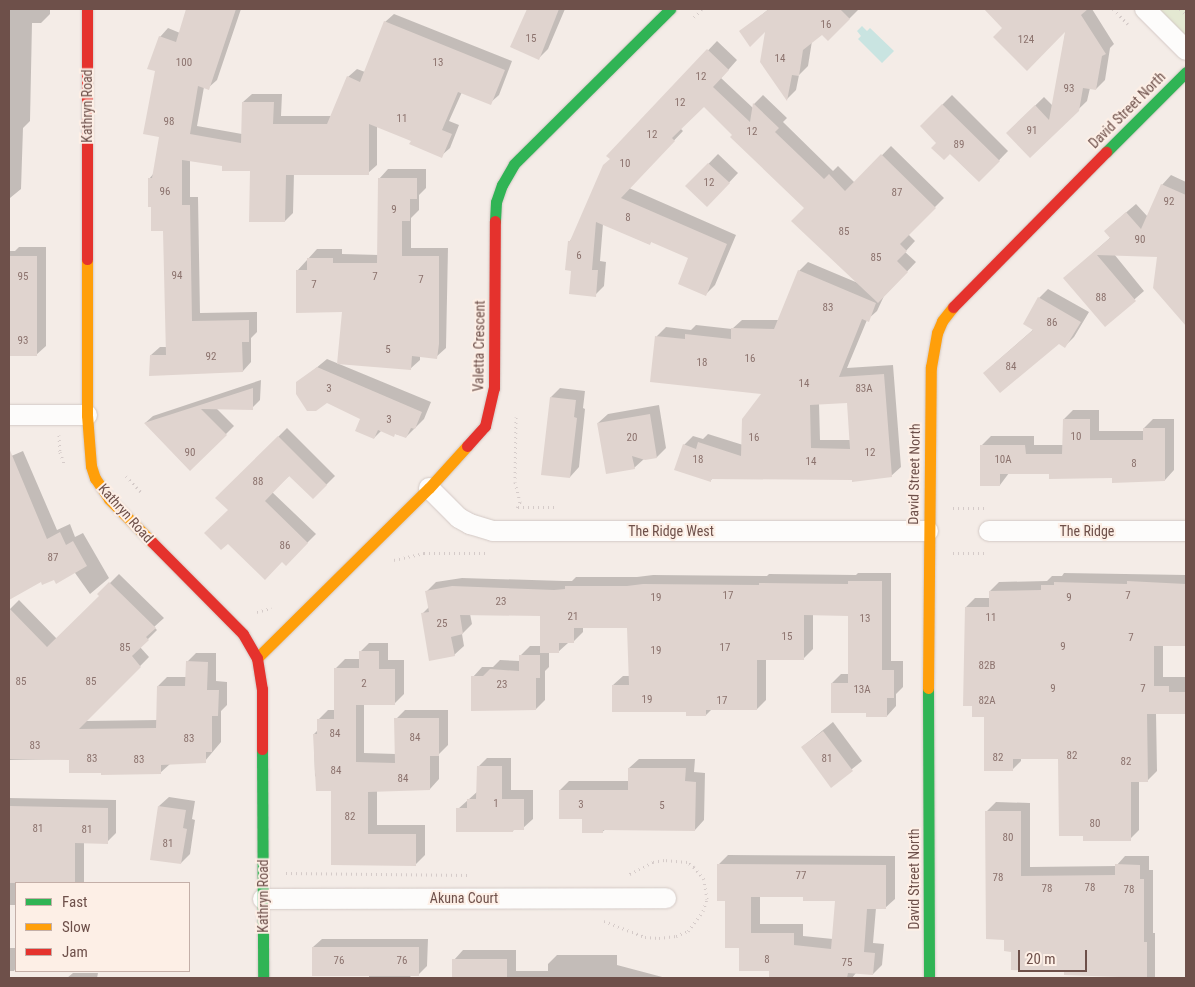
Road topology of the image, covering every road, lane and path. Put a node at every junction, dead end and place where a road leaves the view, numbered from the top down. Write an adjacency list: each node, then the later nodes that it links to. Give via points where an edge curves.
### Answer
1 (87, 9): 12 (street, Kathryn Road)
2 (670, 9): 16 (street, Valetta Crescent, via 514,164 504,180 496,202 495,218 492,404 485,426 476,438)
3 (702, 9): 7 (path)
4 (1145, 9): 8 (street)
5 (1180, 9): 6 (path)
6 (1186, 15)
7 (688, 22)
8 (1186, 50)
9 (1186, 72): 19 (street, David Street North, via 958,300 942,321 935,338 931,367)
10 (516, 407): 18 (path, via 515,482 520,502)
11 (9, 415): 12 (street)
12 (88, 415): 28 (street, Kathryn Road, via 91,466 102,490 243,634)
13 (59, 428): 14 (path, via 60,452)
14 (67, 471)
15 (124, 473): 17 (path)
16 (429, 488): 19 (street, The Ridge West, via 459,518 492,531); 28 (street, Valetta Crescent)
17 (143, 495)
18 (516, 513)
19 (928, 531): 32 (street, David Street North)
20 (988, 531): 21 (street, The Ridge)
21 (1186, 531)
22 (490, 553): 23 (path, via 414,554)
23 (389, 562)
24 (277, 606): 26 (path)
25 (252, 608): 26 (path)
26 (257, 612): 27 (path)
27 (261, 618)
28 (258, 658): 29 (street, Kathryn Road, via 262,689)
29 (263, 898): 30 (street, Akuna Court); 31 (street, Kathryn Road)
30 (666, 898)
31 (263, 978)
32 (930, 978)

